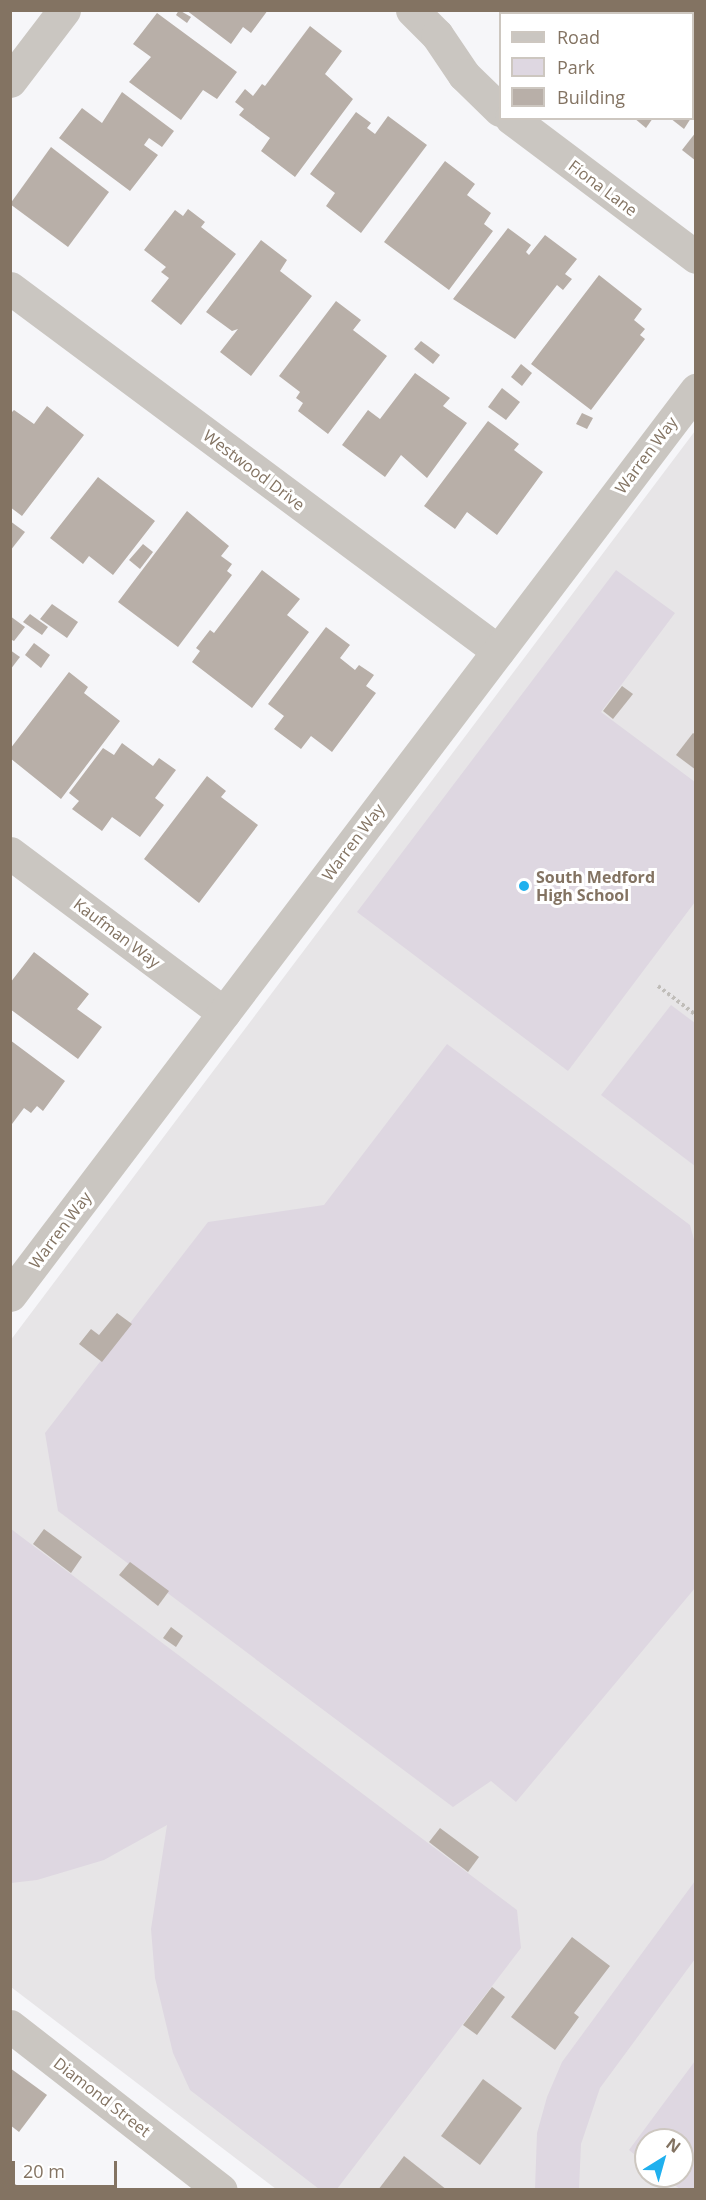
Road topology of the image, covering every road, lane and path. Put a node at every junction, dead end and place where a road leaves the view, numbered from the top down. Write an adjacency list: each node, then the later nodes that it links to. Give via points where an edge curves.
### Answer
1 (64, 10): 3 (street)
2 (412, 10): 4 (street, via 437,35 464,75)
3 (10, 81)
4 (499, 108)
5 (514, 120): 6 (street, Fiona Lane)
6 (696, 257)
7 (10, 288): 9 (street, Westwood Drive)
8 (696, 390): 9 (street, Warren Way)
9 (498, 651): 12 (street, Warren Way)
10 (10, 853): 12 (street, Kaufman Way)
11 (657, 986): 13 (path)
12 (224, 1013): 14 (street, Warren Way)
13 (696, 1014)
14 (10, 1295)
15 (10, 2026): 16 (street, Diamond Street)
16 (221, 2190)

